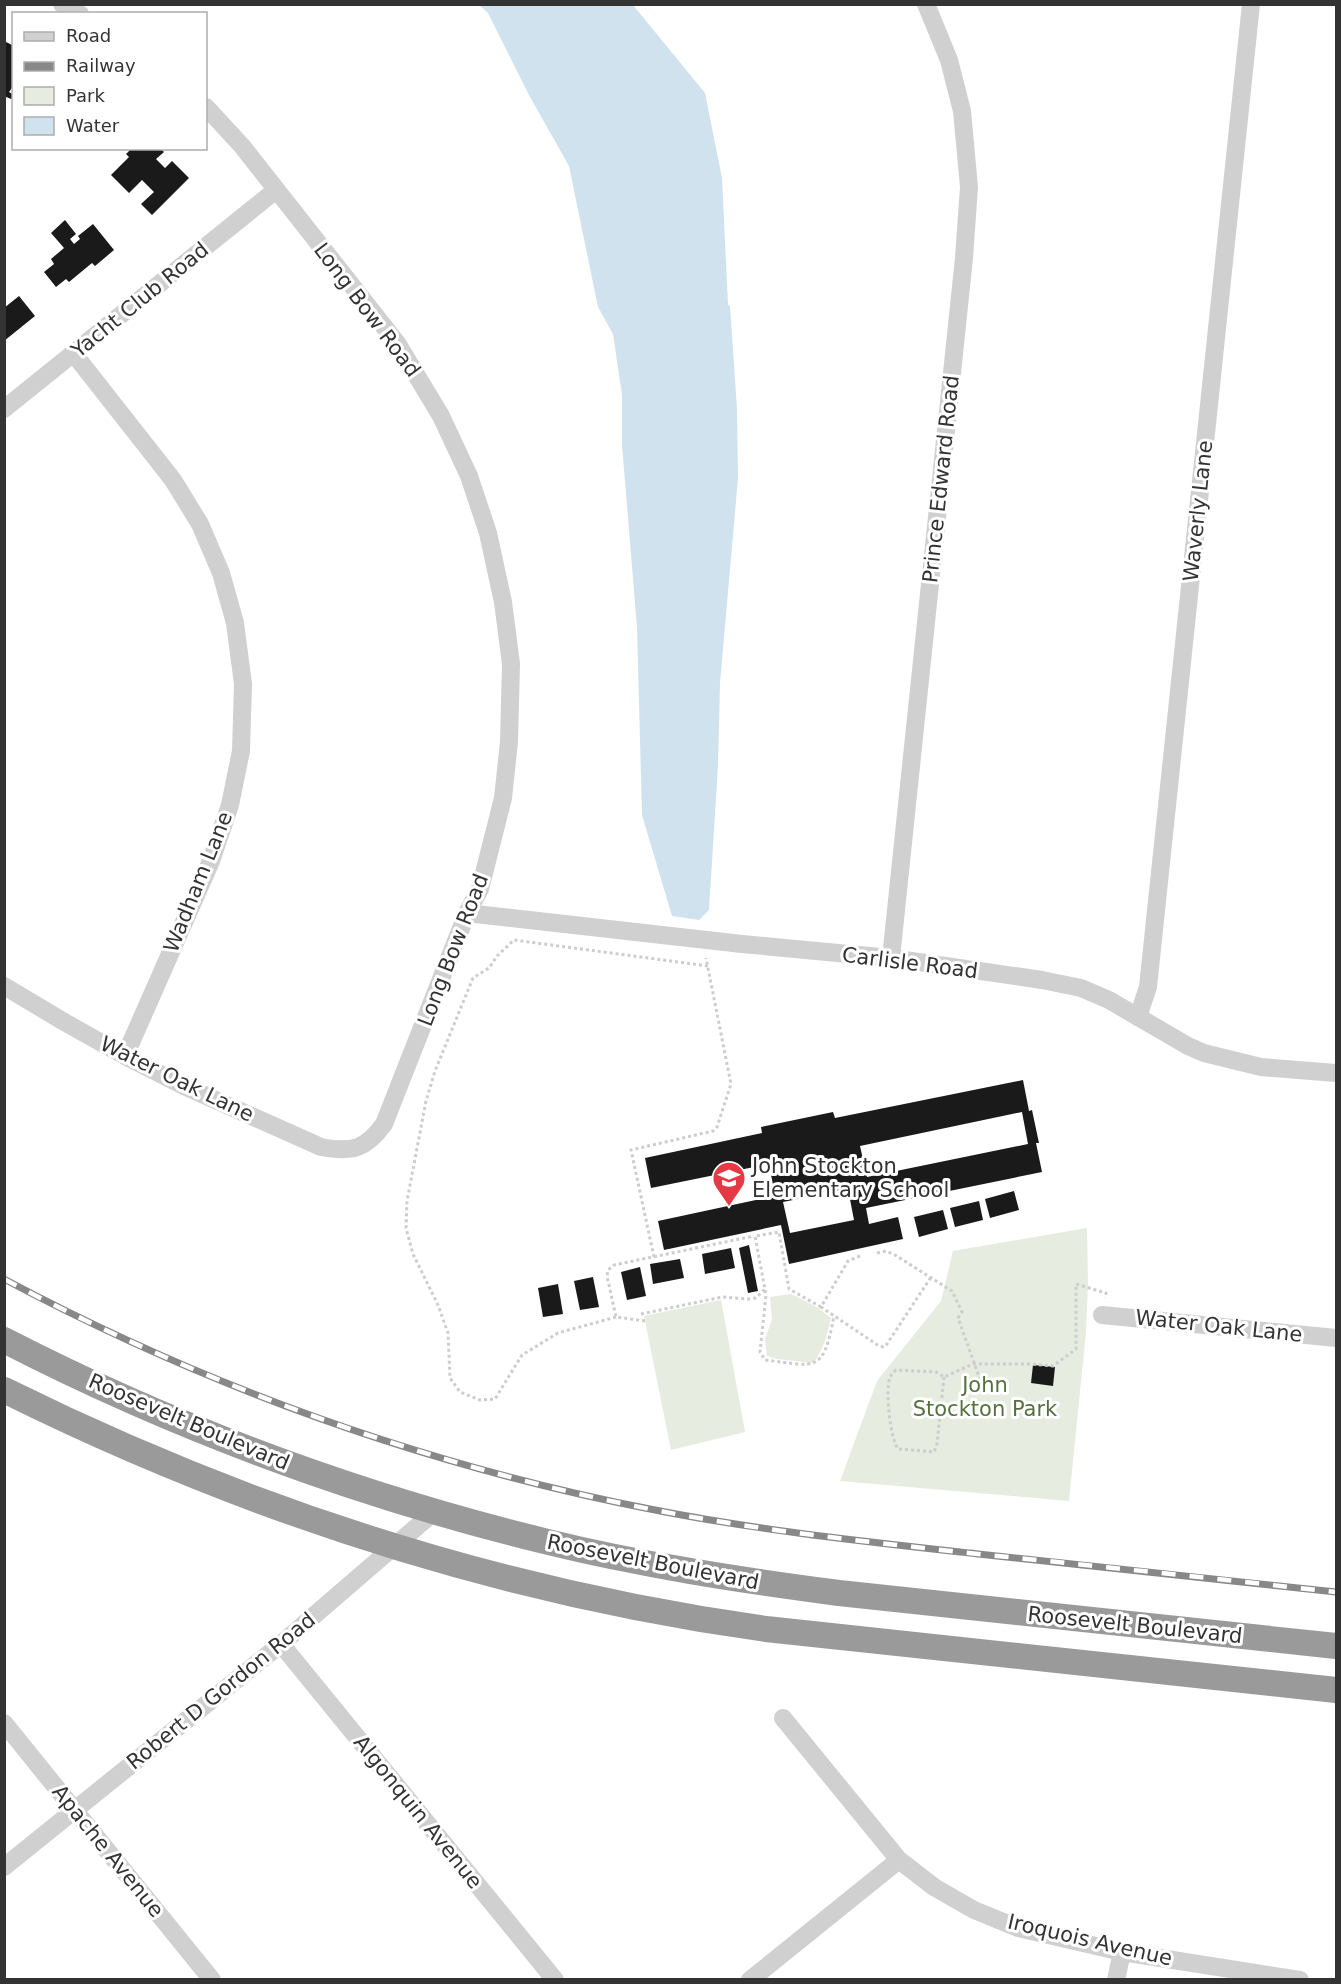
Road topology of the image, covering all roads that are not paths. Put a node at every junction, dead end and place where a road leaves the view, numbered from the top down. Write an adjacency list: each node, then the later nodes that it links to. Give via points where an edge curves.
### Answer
1 (62, 4): 4 (street)
2 (926, 4): 10 (street, Prince Edward Road, via 950,60 962,111 969,187)
3 (1251, 4): 12 (street, Waverly Lane, via 1148,987)
4 (76, 12)
5 (207, 108): 6 (street, Long Bow Road)
6 (276, 190): 7 (street, Yacht Club Road); 9 (street, Long Bow Road, via 397,343 419,378 468,476 488,533 511,664 509,741 503,798 480,889)
7 (74, 354): 8 (street, Yacht Club Road); 13 (street, Wadham Lane, via 173,480 200,524 221,573 235,623 243,684 241,751 230,805 211,861)
8 (4, 409)
9 (467, 913): 10 (street, Carlisle Road); 15 (street, Long Bow Road, via 384,1124 374,1138)
10 (891, 958): 12 (street, Carlisle Road, via 1081,988)
11 (4, 986): 13 (street, Water Oak Lane)
12 (1138, 1017): 14 (street, Carlisle Road, via 1188,1046 1220,1058 1261,1067)
13 (125, 1056): 15 (street, Water Oak Lane, via 321,1147)
14 (1336, 1073)
15 (358, 1148)
16 (1102, 1315): 17 (street, Water Oak Lane)
17 (1336, 1338)
18 (4, 1340): 20 (highway, Roosevelt Boulevard, via 229,1441 318,1475)
19 (4, 1390): 21 (highway, Roosevelt Boulevard, via 170,1465)
20 (434, 1512): 21 (street, Robert D Gordon Road); 23 (highway, Roosevelt Boulevard, via 545,1541 760,1583)
21 (394, 1547): 22 (street, Robert D Gordon Road); 24 (highway, Roosevelt Boulevard, via 541,1586 705,1620)
22 (281, 1644): 27 (street, Robert D Gordon Road); 32 (street, Algonquin Avenue)
23 (1336, 1646)
24 (1336, 1690)
25 (783, 1718): 28 (street, Iroquois Avenue)
26 (4, 1723): 27 (street, Apache Avenue)
27 (76, 1810): 29 (street, Robert D Gordon Road); 31 (street, Apache Avenue)
28 (899, 1860): 30 (street, Iroquois Avenue, via 933,1887 974,1910 1018,1928); 33 (street)
29 (4, 1867)
30 (1122, 1952): 34 (street); 35 (street, Iroquois Avenue)
31 (212, 1980)
32 (555, 1980)
33 (750, 1980)
34 (1116, 1980)
35 (1300, 1980)

